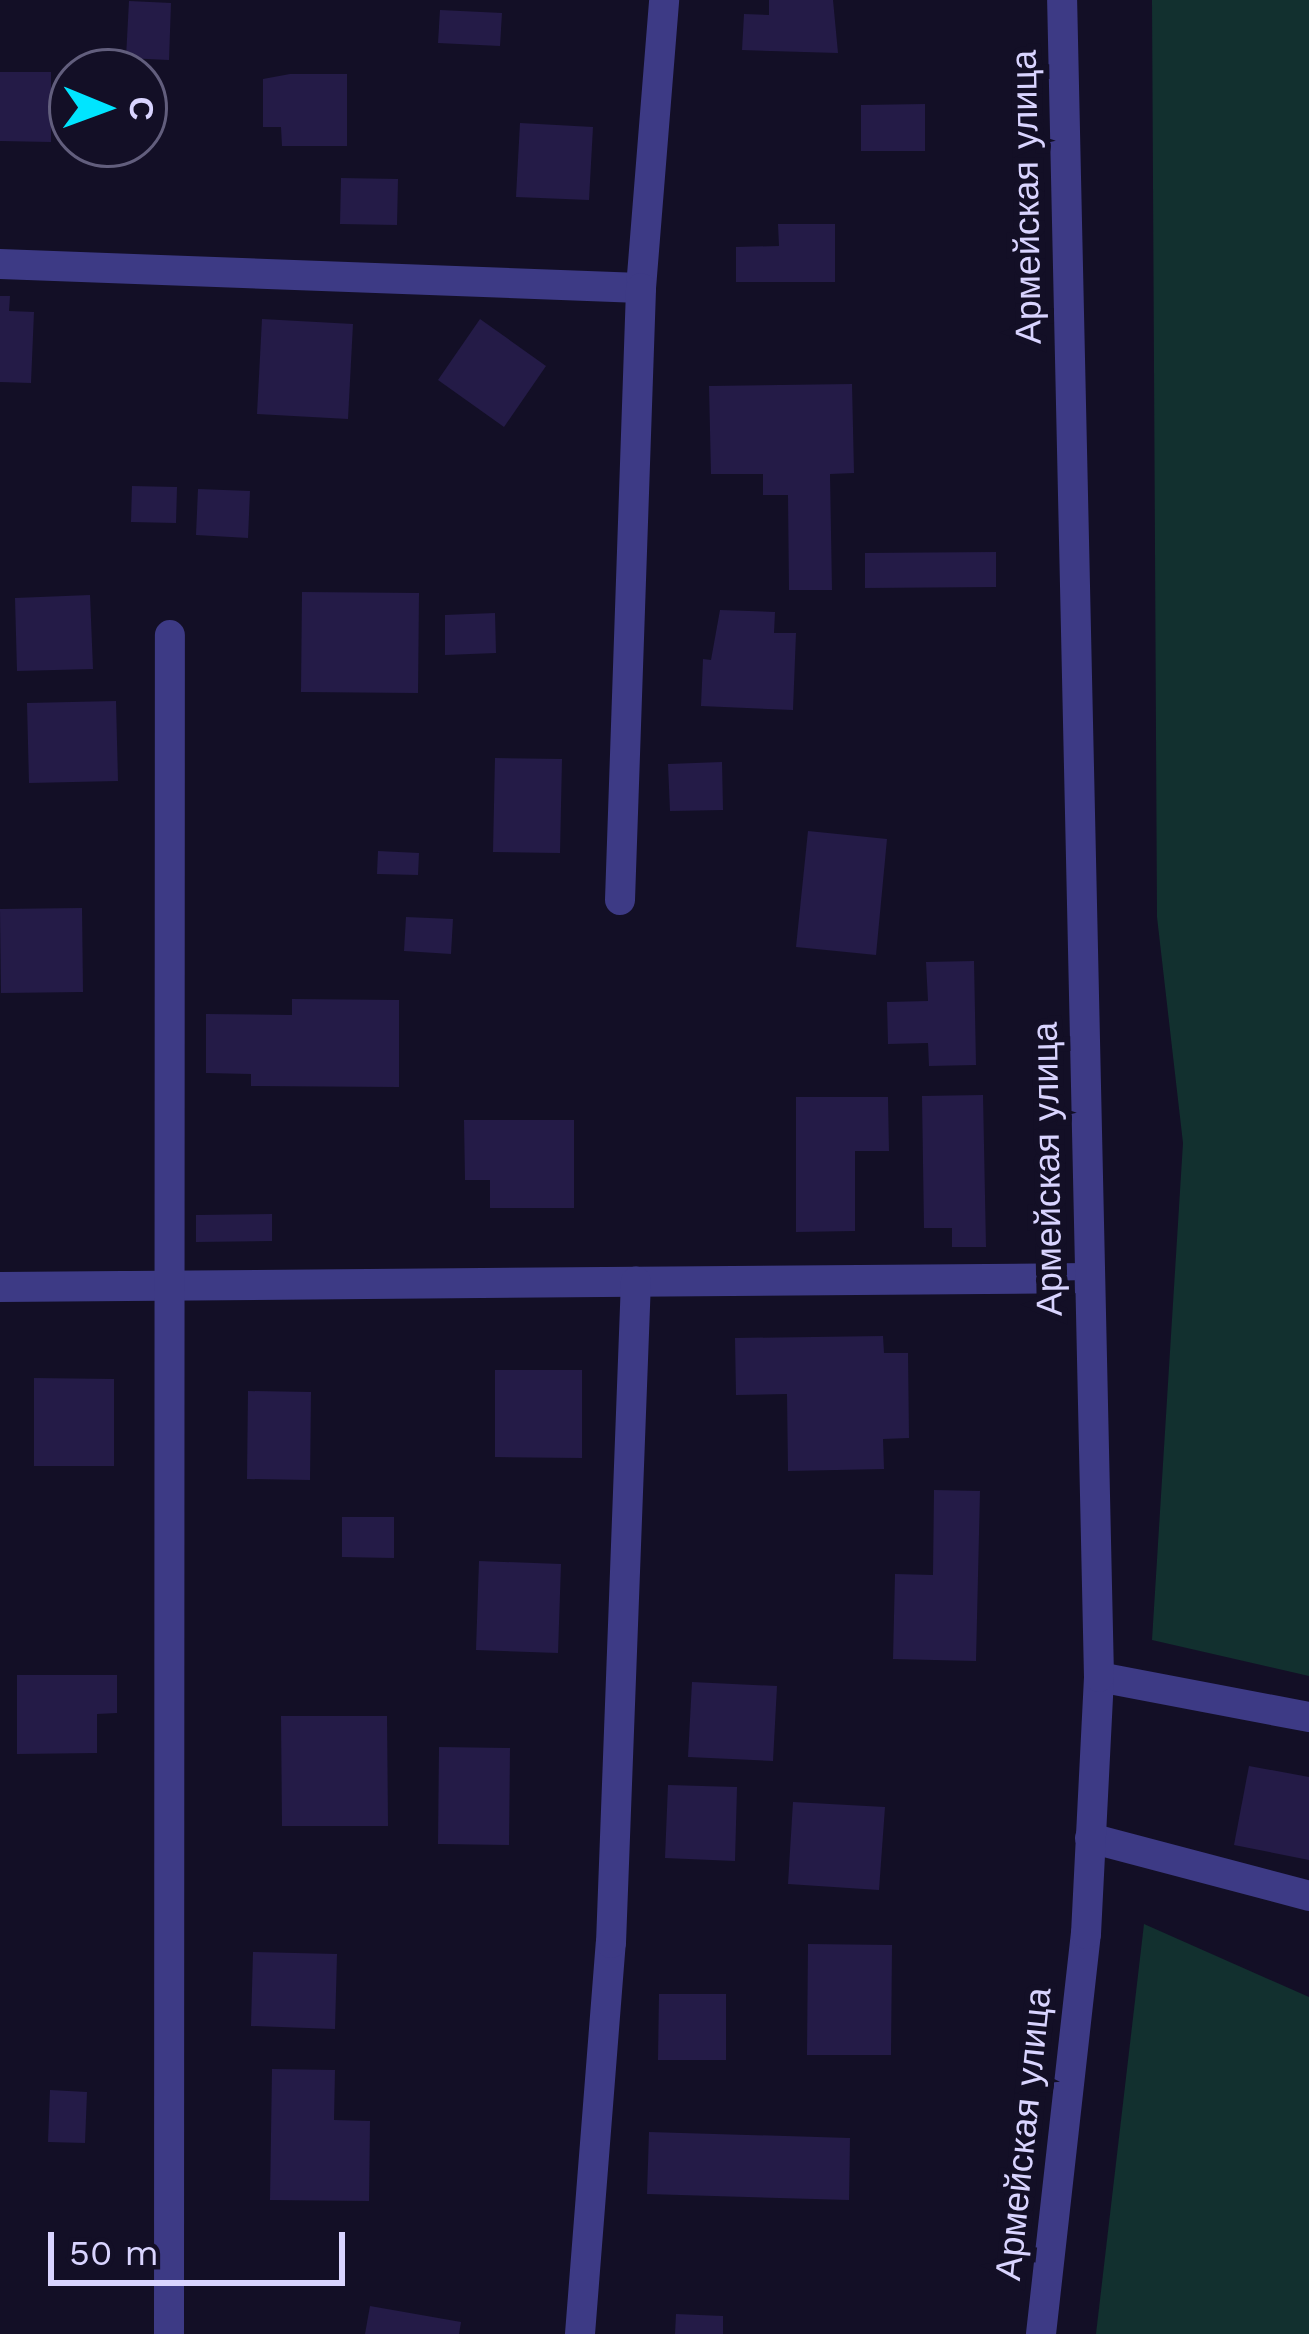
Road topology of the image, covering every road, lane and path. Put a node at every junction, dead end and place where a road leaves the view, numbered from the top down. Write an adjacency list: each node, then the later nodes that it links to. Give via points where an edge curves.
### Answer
1 (664, 0): 4 (street)
2 (1062, 0): 7 (street, Армейская улица)
3 (0, 264): 4 (street)
4 (641, 288): 6 (street)
5 (170, 635): 9 (street)
6 (620, 900)
7 (1089, 1278): 8 (street); 11 (street, Армейская улица)
8 (636, 1281): 9 (street); 16 (street, via 611,1943)
9 (171, 1285): 10 (street); 15 (street)
10 (0, 1286)
11 (1099, 1677): 12 (street); 13 (street, Армейская улица)
12 (1309, 1717)
13 (1090, 1838): 14 (street); 17 (street, Армейская улица)
14 (1309, 1896)
15 (169, 2334)
16 (580, 2334)
17 (1041, 2334)

